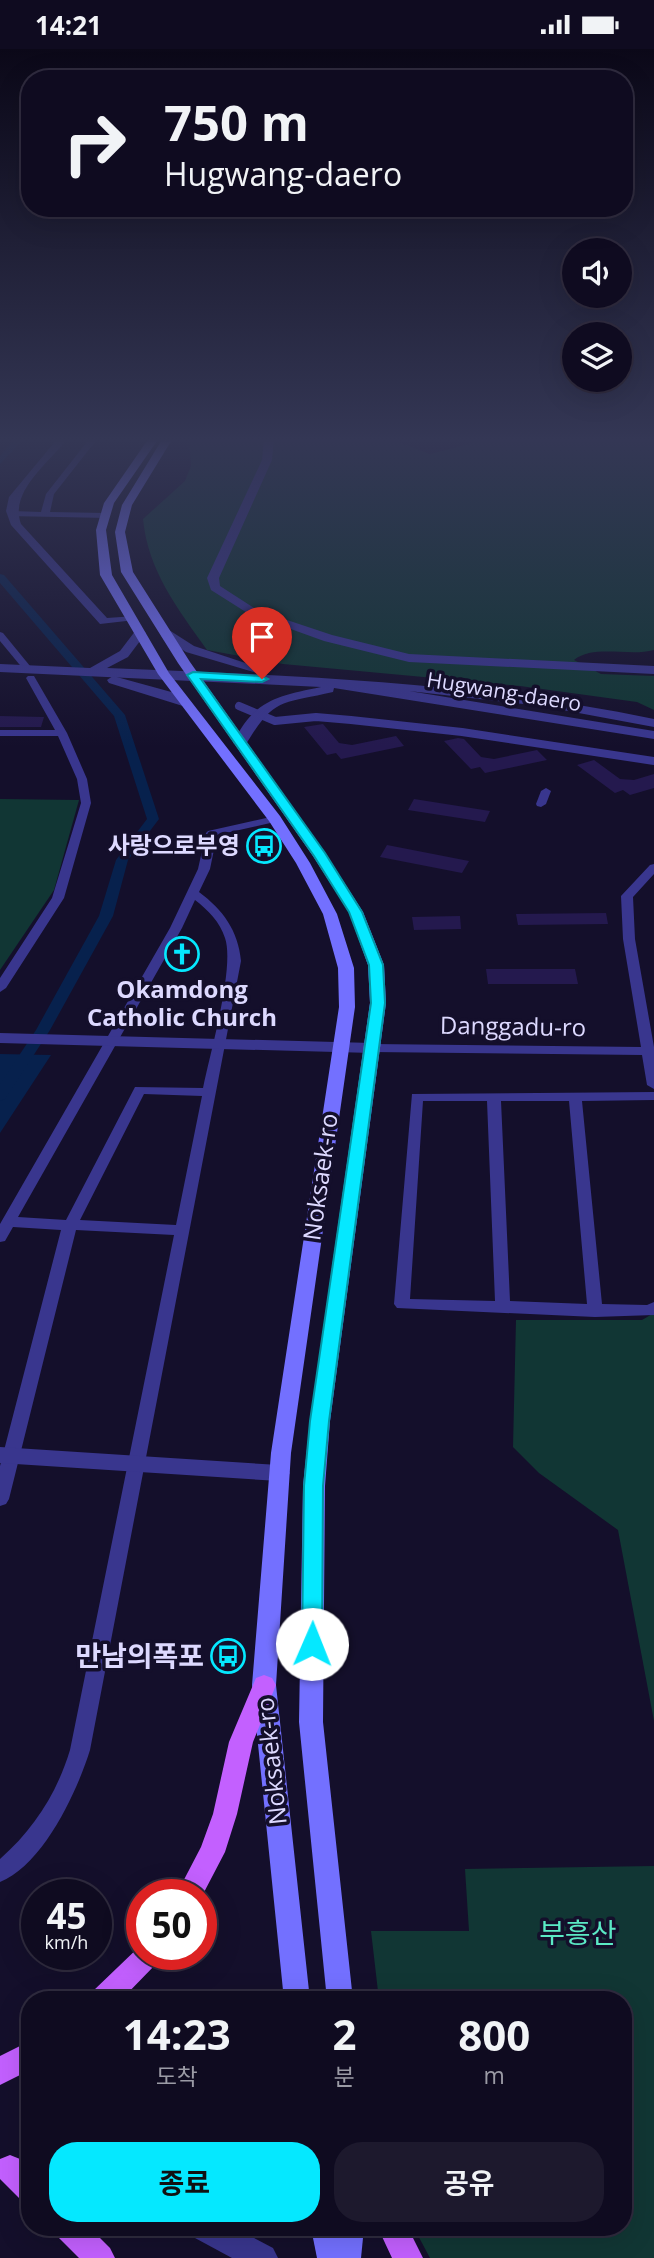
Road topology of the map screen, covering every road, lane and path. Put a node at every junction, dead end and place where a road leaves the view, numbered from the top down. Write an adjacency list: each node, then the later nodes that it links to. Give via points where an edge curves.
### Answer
1 (28, 541): 5 (street, via 104,622)
2 (101, 541): 5 (main road, Noksaek-ro, via 106,575)
3 (122, 541): 6 (main road, Noksaek-ro, via 127,572)
4 (230, 541): 9 (street, via 213,578 215,588 253,612 328,638 409,658)
5 (136, 626): 10 (street, via 127,651); 12 (main road, Noksaek-ro)
6 (165, 633): 13 (main road, Noksaek-ro); 15 (street, via 190,649)
7 (0, 635): 11 (street)
8 (0, 668): 11 (street)
9 (654, 670)
10 (90, 672): 11 (street); 12 (street, Hugwang-daero); 17 (street)
11 (29, 673): 14 (street); 23 (street)
12 (156, 674): 13 (street, Hugwang-daero); 17 (main road, Noksaek-ro)
13 (193, 675): 15 (street, Hugwang-daero); 25 (main road, Noksaek-ro)
14 (0, 678)
15 (309, 682): 16 (street, Hugwang-daero)
16 (349, 685): 19 (street, via 280,700); 20 (street, Hugwang-daero, via 422,683 534,695); 21 (street, Hugwang-daero, via 396,685 526,702); 24 (street, Hugwang-daero)
17 (186, 703): 29 (main road, Noksaek-ro)
18 (239, 706): 19 (street)
19 (256, 713): 25 (street); 26 (street, via 275,721 316,717 462,732)
20 (654, 716)
21 (654, 725)
22 (0, 733): 23 (street)
23 (62, 733): 32 (street, via 82,779 86,803 58,898)
24 (654, 735)
25 (240, 743): 37 (main road, Noksaek-ro, via 356,912 376,965 378,1003)
26 (654, 761)
27 (546, 791): 28 (street)
28 (541, 804)
29 (275, 819): 31 (street, via 212,833); 36 (main road, Noksaek-ro, via 330,914 346,968 347,1007)
30 (654, 867): 38 (street, via 627,897 629,939)
31 (193, 893): 34 (street); 35 (street, via 221,916 233,938 235,961)
32 (0, 988)
33 (0, 1038): 34 (street)
34 (105, 1040): 35 (street); 44 (street)
35 (218, 1044): 36 (street); 40 (street)
36 (340, 1047): 37 (street); 53 (main road, Noksaek-ro)
37 (372, 1048): 38 (street, Danggadu-ro); 61 (main road, Noksaek-ro, via 314,1486 311,1722)
38 (651, 1051): 39 (street)
39 (654, 1085)
40 (209, 1093): 45 (street, via 140,1090); 46 (street)
41 (654, 1096): 43 (street)
42 (494, 1097): 43 (street); 48 (street); 48 (street, via 416,1097 402,1304)
43 (575, 1097): 50 (street)
44 (8, 1222): 45 (street); 47 (street)
45 (71, 1225): 46 (street); 51 (street)
46 (181, 1230): 52 (street)
47 (0, 1237)
48 (503, 1307): 50 (street)
49 (654, 1308): 50 (street)
50 (595, 1311)
51 (6, 1456): 52 (street); 54 (street)
52 (136, 1463): 53 (street); 56 (street, via 76,1765 51,1818)
53 (279, 1473): 55 (main road, Noksaek-ro)
54 (0, 1499)
55 (264, 1685): 57 (main road, via 241,1742 225,1814); 60 (main road, Noksaek-ro)
56 (0, 1872)
57 (198, 1879)
58 (132, 1970): 59 (main road)
59 (111, 1991)
60 (296, 1991)
61 (339, 1991)
62 (21, 2060): 63 (main road)
63 (0, 2071)
64 (77, 2236): 69 (main road)
65 (220, 2236): 70 (street)
66 (328, 2236): 71 (main road)
67 (348, 2236): 72 (main road)
68 (397, 2236): 73 (main road)
69 (100, 2258)
70 (263, 2258)
71 (332, 2258)
72 (346, 2258)
73 (408, 2258)

